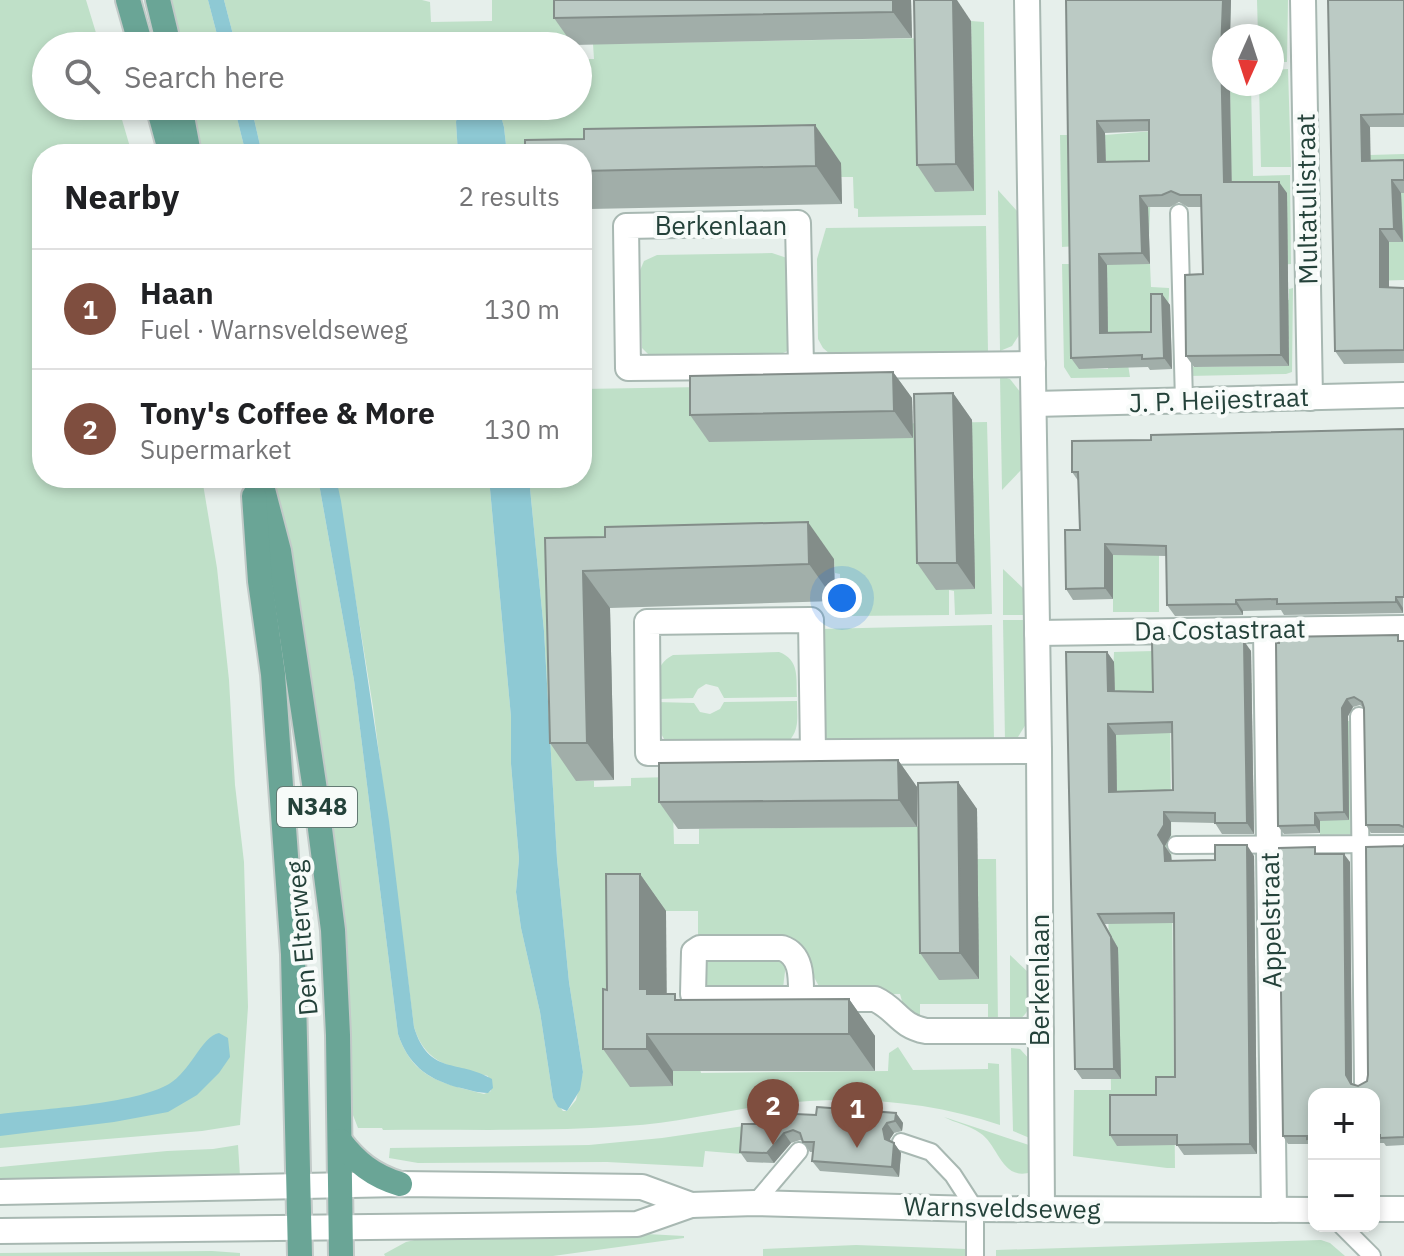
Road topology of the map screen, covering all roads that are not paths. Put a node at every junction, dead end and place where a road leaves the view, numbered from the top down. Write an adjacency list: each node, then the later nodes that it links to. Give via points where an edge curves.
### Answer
1 (128, 0): 5 (main road)
2 (158, 0): 6 (main road)
3 (1027, 0): 12 (street, Berkenlaan)
4 (1303, 0): 15 (street, Multatulistraat)
5 (137, 32)
6 (166, 32)
7 (162, 120): 9 (main road)
8 (183, 120): 10 (main road)
9 (168, 144)
10 (187, 144)
11 (1179, 213): 16 (lane)
12 (1033, 364): 13 (street, Berkenlaan); 17 (street, Berkenlaan)
13 (801, 366): 13 (street, Berkenlaan, via 798,223 626,226 628,368)
14 (1404, 395): 15 (street, J. P. Heijestraat)
15 (1310, 398): 16 (street, J. P. Heijestraat)
16 (1184, 401): 17 (street, J. P. Heijestraat)
17 (1034, 404): 22 (street, Berkenlaan)
18 (254, 488): 37 (main road, Den Elterweg / N348, via 293,954)
19 (263, 488): 33 (main road, Den Elterweg / N348, via 279,551 328,887)
20 (1404, 628): 21 (street, Da Costastraat)
21 (1266, 630): 22 (street, Da Costastraat); 26 (street, Appelstraat)
22 (1037, 633): 24 (street, Berkenlaan)
23 (1359, 716): 27 (lane)
24 (1039, 751): 25 (street); 31 (street, Berkenlaan)
25 (813, 752): 25 (street, via 811,620 647,622 648,753)
26 (1270, 844): 27 (lane); 29 (lane); 46 (street, Appelstraat)
27 (1361, 844): 28 (lane); 32 (lane)
28 (1404, 844)
29 (1176, 845)
30 (801, 998): 30 (street, via 801,972 789,950 694,952 696,998); 31 (street, via 875,999 911,1029)
31 (1041, 1031): 43 (street, Berkenlaan)
32 (1363, 1083)
33 (340, 1141): 36 (main road, via 372,1173); 38 (main road, Den Elterweg / N348)
34 (901, 1142): 42 (lane, via 931,1152)
35 (799, 1151): 40 (lane)
36 (400, 1184): 38 (street, Warnsveldseweg); 41 (street, Warnsveldseweg, via 642,1187)
37 (300, 1186): 38 (street, Warnsveldseweg); 39 (street, Warnsveldseweg); 48 (main road, Den Elterweg / N348)
38 (340, 1186): 49 (main road, Den Elterweg / N348)
39 (0, 1192)
40 (755, 1203): 41 (street, Warnsveldseweg); 42 (street, Warnsveldseweg)
41 (691, 1205): 49 (street, Warnsveldseweg, via 637,1224)
42 (975, 1209): 43 (street, Warnsveldseweg); 54 (lane)
43 (1042, 1209): 46 (street, Warnsveldseweg)
44 (1380, 1209): 45 (street)
45 (1404, 1209)
46 (1274, 1210): 47 (street, Warnsveldseweg)
47 (1308, 1210)
48 (300, 1226): 49 (street, Warnsveldseweg); 50 (street, Warnsveldseweg); 52 (main road, Den Elterweg / N348)
49 (341, 1226): 53 (main road, Den Elterweg / N348)
50 (0, 1231)
51 (1348, 1232): 55 (lane)
52 (300, 1256)
53 (341, 1256)
54 (975, 1256)
55 (1372, 1256)

